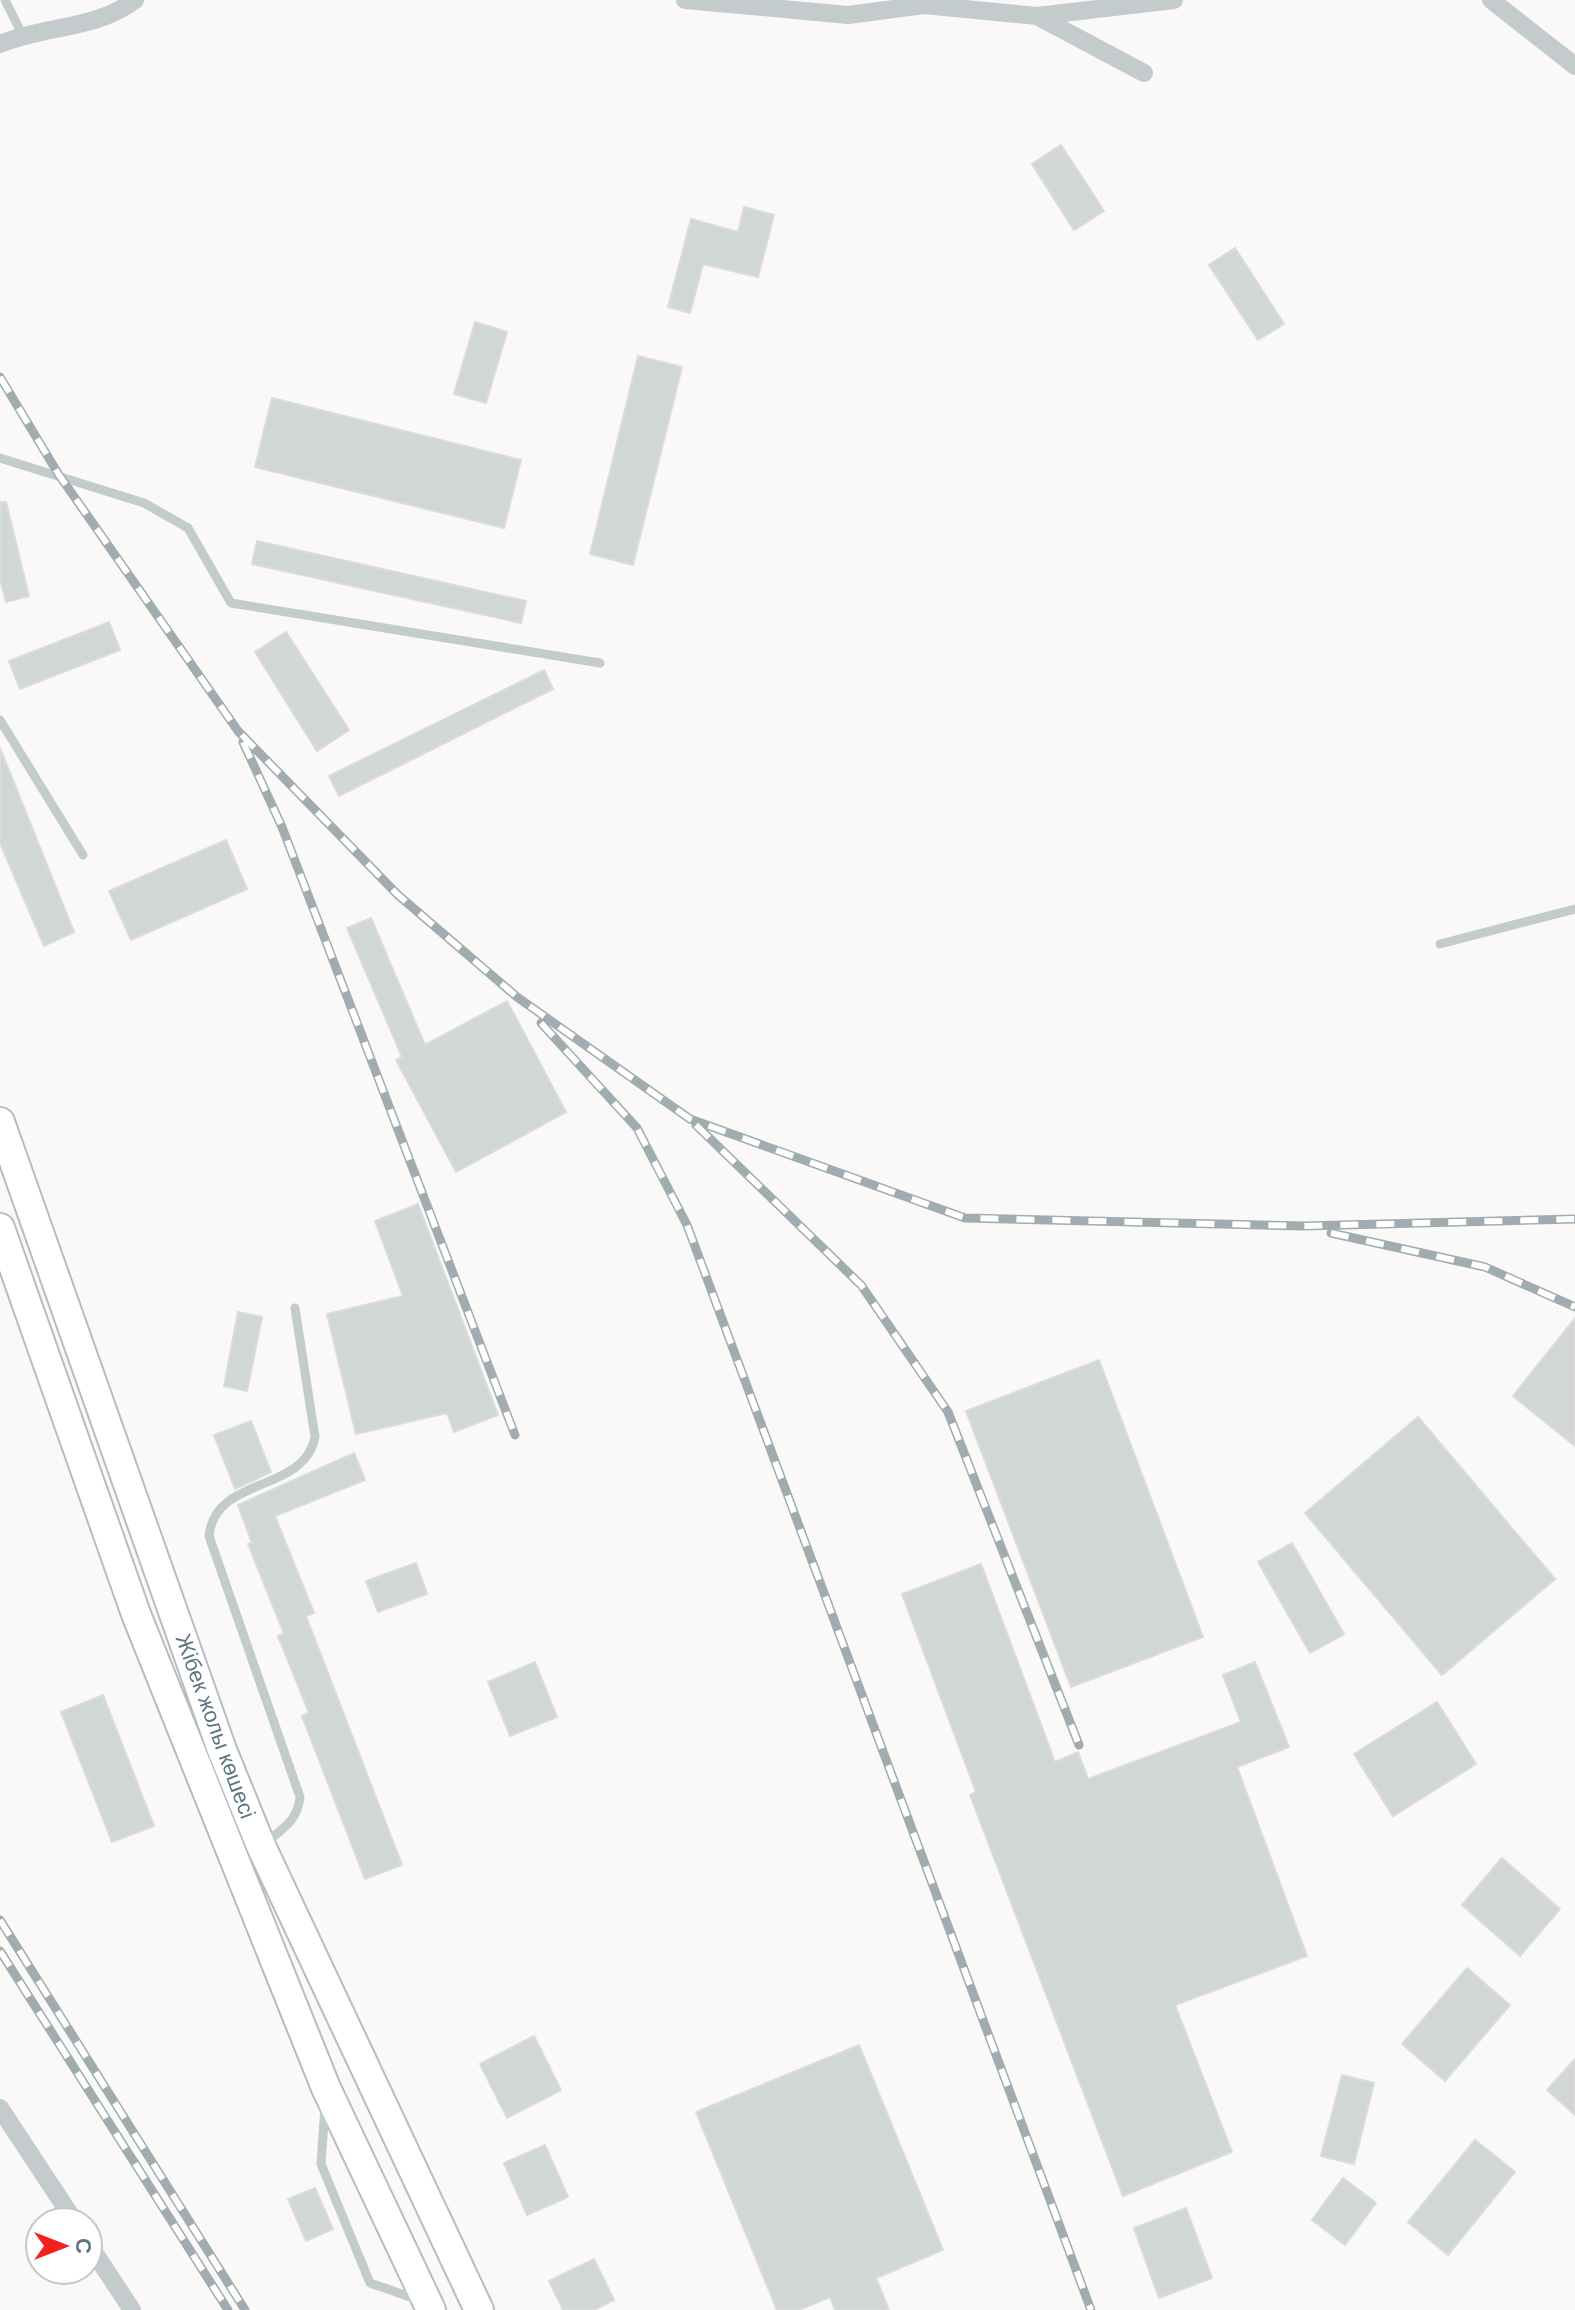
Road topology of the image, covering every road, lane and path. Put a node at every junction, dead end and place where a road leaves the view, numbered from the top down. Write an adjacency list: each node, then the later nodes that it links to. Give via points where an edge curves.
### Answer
1 (5, 0): 9 (lane)
2 (135, 0): 9 (street, via 90,23)
3 (685, 0): 7 (street)
4 (1174, 0): 8 (street)
5 (1491, 0): 11 (street)
6 (980, 6): 7 (street); 8 (street)
7 (848, 7)
8 (1037, 16): 12 (street)
9 (22, 34): 10 (street)
10 (0, 44)
11 (1575, 66)
12 (1144, 73)
13 (0, 458): 14 (lane, via 144,503 188,528 231,603)
14 (600, 663)
15 (0, 720): 16 (lane)
16 (83, 855)
17 (1575, 909): 18 (lane)
18 (1440, 944)
19 (0, 1122): 22 (main road, Жібек жолы көшесі)
20 (0, 1228): 23 (main road, Жібек жолы көшесі, via 136,1614)
21 (295, 1308): 22 (lane, via 315,1437 312,1452 288,1472 226,1500 210,1522 209,1536 300,1797 292,1821)
22 (261, 1846): 29 (main road, Жібек жолы көшесі)
23 (326, 2088): 27 (main road, Жібек жолы көшесі); 27 (lane, via 321,2164 370,2283)
24 (0, 2108): 25 (street)
25 (64, 2206)
26 (104, 2267): 28 (street)
27 (429, 2307)
28 (132, 2310)
29 (479, 2310)

